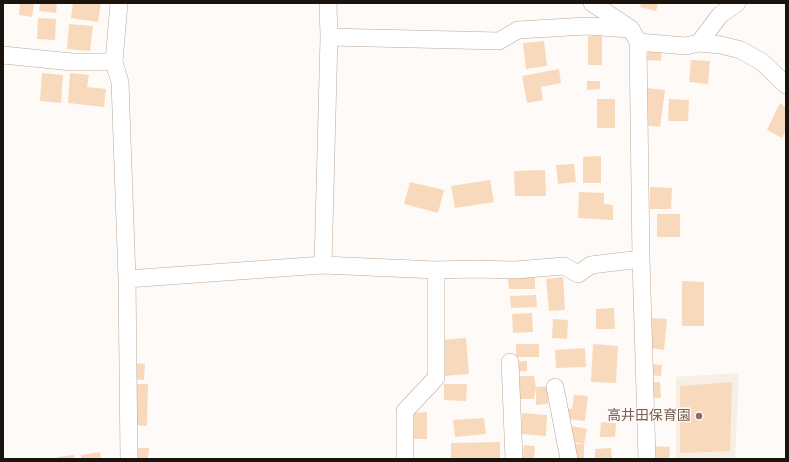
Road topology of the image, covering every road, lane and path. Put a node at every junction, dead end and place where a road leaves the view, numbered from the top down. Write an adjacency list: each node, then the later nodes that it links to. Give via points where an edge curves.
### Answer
1 (119, 3): 9 (street)
2 (328, 3): 6 (street)
3 (592, 3): 5 (street)
4 (737, 3): 7 (street, via 720,15)
5 (635, 35): 6 (street, via 587,26 518,30 499,41); 7 (street, via 686,46); 11 (street)
6 (329, 37): 12 (street)
7 (699, 42): 10 (street, via 741,50 762,62)
8 (3, 55): 9 (street, via 72,62)
9 (114, 62): 14 (street, via 120,82)
10 (786, 85)
11 (641, 259): 13 (street, via 591,265 578,274 564,266 514,270); 21 (street)
12 (323, 265): 13 (street); 14 (street)
13 (436, 270): 18 (street, via 436,378 405,411)
14 (127, 279): 17 (street)
15 (510, 362): 19 (street)
16 (555, 387): 20 (street)
17 (129, 459)
18 (405, 459)
19 (514, 459)
20 (569, 459)
21 (647, 459)

